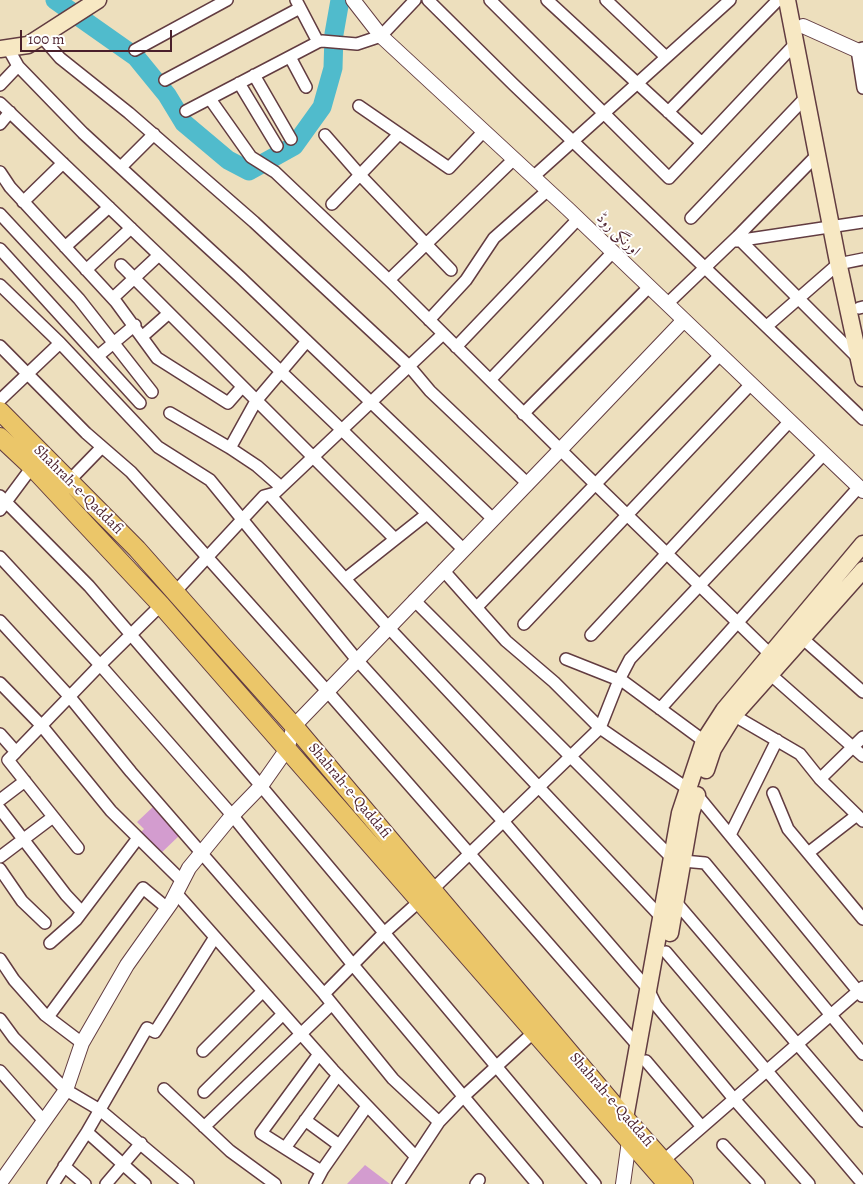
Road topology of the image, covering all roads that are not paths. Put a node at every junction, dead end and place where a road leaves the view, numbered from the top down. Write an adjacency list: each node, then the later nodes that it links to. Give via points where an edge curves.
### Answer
1 (227, 0): 20 (street)
2 (353, 0): 16 (street, اورنگی روڈ)
3 (415, 0): 16 (street)
4 (428, 0): 46 (street)
5 (490, 0): 39 (street)
6 (547, 0): 28 (street)
7 (606, 0): 23 (street)
8 (730, 0): 23 (street)
9 (778, 0): 38 (street)
10 (787, 0): 18 (main road)
11 (798, 0): 14 (main road)
12 (96, 1): 15 (main road)
13 (298, 4): 17 (street); 26 (street)
14 (803, 26): 21 (street); 64 (main road)
15 (41, 36): 19 (main road, via 28,45); 42 (street, via 60,58)
16 (381, 36): 17 (street, via 356,44); 41 (street, اورنگی روڈ)
17 (320, 41): 22 (street)
18 (795, 44): 32 (main road); 47 (street)
19 (4, 49): 24 (street)
20 (135, 50)
21 (861, 50): 31 (street)
22 (290, 56): 25 (street); 30 (street)
23 (666, 57): 28 (street)
24 (18, 66): 29 (street); 52 (street)
25 (254, 75): 27 (street); 45 (street)
26 (165, 80)
27 (239, 83): 33 (street); 48 (street)
28 (637, 83): 38 (street); 39 (street)
29 (0, 85)
30 (306, 87)
31 (863, 88)
32 (806, 97): 49 (main road); 61 (street)
33 (210, 98): 36 (street); 78 (street, via 251,157 275,172)
34 (0, 103): 37 (street)
35 (359, 106): 43 (street)
36 (186, 111)
37 (10, 112): 40 (street); 51 (street)
38 (668, 112): 47 (street)
39 (603, 113): 46 (street); 47 (street, via 668,178)
40 (0, 124)
41 (484, 131): 43 (street, via 449,168); 50 (street, اورنگی روڈ)
42 (154, 134): 52 (street); 101 (street)
43 (399, 134): 54 (street)
44 (325, 135): 54 (street)
45 (291, 139)
46 (573, 141): 55 (street); 74 (street)
47 (702, 143)
48 (277, 146)
49 (817, 155): 64 (main road); 66 (street)
50 (514, 160): 55 (street, اورنگی روڈ); 67 (street)
51 (63, 163): 57 (street); 59 (street)
52 (121, 167): 93 (street)
53 (0, 172): 57 (street)
54 (360, 175): 58 (street); 67 (street)
55 (533, 177): 56 (street, اورنگی روڈ)
56 (547, 190): 62 (street, اورنگی روڈ); 86 (street, via 494,238 466,280)
57 (23, 202): 68 (street)
58 (332, 204)
59 (109, 207): 65 (street); 68 (street)
60 (0, 215): 95 (street, via 78,298)
61 (691, 218)
62 (578, 219): 70 (street, اورنگی روڈ); 97 (street)
63 (863, 222): 64 (street)
64 (836, 227): 66 (street); 72 (main road)
65 (131, 228): 71 (street); 75 (street)
66 (736, 241): 74 (street); 82 (street)
67 (426, 244): 76 (street); 78 (street)
68 (65, 247): 75 (street)
69 (0, 249): 99 (street)
70 (613, 252): 80 (street, اورنگی روڈ); 105 (street)
71 (159, 255): 77 (street); 102 (street)
72 (850, 261): 82 (street); 84 (main road); 100 (main road)
73 (121, 265): 77 (street)
74 (706, 267): 83 (street); 89 (street)
75 (86, 270): 81 (street)
76 (451, 270)
77 (134, 278): 81 (street); 85 (street)
78 (389, 280): 86 (street)
79 (0, 285): 94 (street)
80 (649, 287): 83 (street, اورنگی روڈ); 115 (street)
81 (113, 298): 88 (street)
82 (799, 299): 89 (street); 100 (street)
83 (667, 304): 87 (street, اورنگی روڈ)
84 (861, 308): 90 (main road)
85 (169, 313): 92 (street); 107 (street)
86 (429, 320): 91 (street)
87 (684, 320): 98 (street, اورنگی روڈ); 122 (street)
88 (134, 325): 92 (street); 95 (street)
89 (767, 326): 116 (street)
90 (863, 327)
91 (443, 334): 97 (street); 101 (street)
92 (143, 336): 107 (street, via 158,358 228,403)
93 (307, 341): 102 (street); 111 (street)
94 (60, 343): 103 (street); 136 (street, via 158,448 210,480)
95 (114, 343): 99 (street); 108 (street)
96 (0, 346): 103 (street)
97 (456, 347): 105 (street)
98 (720, 355): 106 (street, اورنگی روڈ); 128 (street)
99 (98, 356): 112 (street)
100 (859, 359): 104 (main road)
101 (409, 366): 111 (street); 127 (street, via 430,391)
102 (281, 372): 110 (street); 118 (street)
103 (28, 374): 109 (street); 120 (street)
104 (863, 378)
105 (490, 380): 115 (street)
106 (751, 384): 117 (street, اورنگی روڈ); 134 (street)
107 (242, 386): 110 (street)
108 (152, 392)
109 (0, 400)
110 (256, 401): 121 (street); 124 (street)
111 (371, 402): 118 (street); 135 (street)
112 (140, 403)
113 (0, 411): 126 (main road, Shahrah-e-Qaddafi)
114 (170, 413): 121 (street)
115 (523, 414): 122 (street)
116 (863, 419)
117 (790, 421): 123 (street, اورنگی روڈ); 140 (street)
118 (342, 430): 124 (street); 133 (street)
119 (0, 437): 125 (main road, Shahrah-e-Qaddafi)
120 (102, 447): 126 (street); 142 (street, via 131,472)
121 (230, 448): 129 (street)
122 (560, 450): 127 (street); 128 (street)
123 (824, 454): 130 (street, اورنگی روڈ); 146 (street)
124 (313, 458): 129 (street); 137 (street)
125 (32, 468): 132 (street); 149 (main road, Shahrah-e-Qaddafi)
126 (69, 481): 147 (main road, Shahrah-e-Qaddafi)
127 (528, 484): 135 (street)
128 (596, 485): 134 (street); 150 (street)
129 (281, 487): 131 (street)
130 (861, 489): 152 (street)
131 (270, 495): 136 (street, via 264,496); 145 (street)
132 (2, 502): 155 (street, via 89,586)
133 (427, 514): 137 (street); 139 (street)
134 (627, 515): 140 (street); 153 (street)
135 (493, 519): 139 (street)
136 (242, 520): 142 (street); 160 (street)
137 (395, 539): 145 (street)
138 (863, 544): 158 (main road)
139 (464, 550): 143 (street)
140 (666, 553): 146 (street); 156 (street)
141 (0, 557): 161 (street)
142 (208, 557): 147 (street); 165 (street)
143 (444, 570): 148 (street); 150 (street)
144 (863, 570): 157 (main road)
145 (345, 579): 154 (street)
146 (700, 586): 152 (street); 163 (street, via 630,659)
147 (175, 592): 171 (main road, Shahrah-e-Qaddafi)
148 (414, 600): 154 (street); 181 (street)
149 (162, 604): 155 (street); 178 (main road, Shahrah-e-Qaddafi)
150 (478, 607): 172 (street, via 506,641 554,682)
151 (0, 621): 167 (street)
152 (738, 622): 158 (street); 168 (street)
153 (524, 624)
154 (388, 627): 160 (street); 185 (street)
155 (131, 635): 161 (street); 184 (street)
156 (591, 635)
157 (802, 638): 162 (main road); 166 (street)
158 (772, 655): 169 (main road)
159 (566, 658): 163 (street)
160 (357, 660): 165 (street); 193 (street)
161 (100, 665): 167 (street); 190 (street)
162 (770, 674): 169 (main road); 177 (street)
163 (619, 680): 168 (street); 172 (street)
164 (0, 683): 170 (street)
165 (327, 691): 171 (street); 200 (street)
166 (863, 692)
167 (69, 696): 170 (street); 198 (street)
168 (660, 708): 176 (street)
169 (729, 712): 175 (street); 176 (main road); 186 (main road)
170 (41, 725): 179 (street); 195 (street, via 111,812)
171 (294, 726): 178 (street); 205 (main road, Shahrah-e-Qaddafi)
172 (600, 728): 181 (street); 186 (street)
173 (0, 734): 179 (street)
174 (863, 737): 177 (street)
175 (777, 740): 182 (street, via 800,754); 194 (street)
176 (704, 741): 186 (main road)
177 (853, 747): 180 (street); 182 (street)
178 (287, 749): 184 (street); 205 (main road, Shahrah-e-Qaddafi)
179 (16, 752): 183 (street, via 8,760)
180 (863, 756)
181 (570, 757): 185 (street); 202 (street)
182 (820, 779): 192 (street)
183 (25, 781): 188 (street); 191 (street)
184 (261, 786): 190 (street); 212 (street)
185 (539, 787): 193 (street); 210 (street)
186 (693, 792): 194 (street); 202 (main road, via 680,814)
187 (773, 793): 199 (street, via 788,829)
188 (0, 800)
189 (0, 808): 196 (street)
190 (232, 815): 198 (street); 217 (street)
191 (53, 816): 196 (street); 197 (street)
192 (860, 818): 199 (street)
193 (503, 821): 200 (street); 218 (street)
194 (730, 835): 220 (street)
195 (138, 838): 204 (street); 209 (street)
196 (24, 839): 201 (street); 209 (street)
197 (78, 848)
198 (202, 852): 204 (street); 221 (street)
199 (808, 853): 208 (street)
200 (470, 854): 205 (street); 232 (street)
201 (0, 857)
202 (677, 859): 206 (main road); 210 (main road); 225 (street, via 704,864)
203 (0, 869): 211 (street, via 22,901)
204 (179, 887): 207 (street); 213 (street)
205 (426, 895): 212 (street); 228 (main road, Shahrah-e-Qaddafi); 254 (main road, Shahrah-e-Qaddafi)
206 (675, 901): 215 (main road); 231 (street)
207 (167, 908): 226 (street, via 143,888); 230 (street, via 127,965)
208 (860, 911)
209 (82, 912): 214 (street)
210 (661, 917): 218 (main road)
211 (45, 923)
212 (384, 933): 217 (street); 237 (street)
213 (215, 936): 219 (street); 247 (street, via 155,1032 147,1028)
214 (50, 942)
215 (666, 952): 223 (main road); 238 (street)
216 (0, 959): 226 (street, via 14,980)
217 (353, 965): 221 (street); 244 (street)
218 (648, 989): 223 (street); 232 (main road)
219 (263, 991): 224 (street); 233 (street)
220 (861, 992): 225 (street)
221 (324, 994): 222 (street)
222 (332, 1004): 229 (street); 251 (street, via 394,1079)
223 (656, 1006): 236 (main road); 245 (street)
224 (283, 1014): 229 (street); 243 (street)
225 (831, 1015): 231 (street); 235 (street)
226 (48, 1017): 230 (street)
227 (0, 1019): 242 (street, via 14,1038)
228 (534, 1032): 237 (street); 254 (main road, Shahrah-e-Qaddafi)
229 (301, 1034): 234 (street); 252 (street)
230 (82, 1043): 242 (street)
231 (798, 1044): 238 (street); 250 (street)
232 (638, 1046): 254 (main road)
233 (203, 1051)
234 (319, 1054): 239 (street); 259 (street, via 261,1132)
235 (863, 1054)
236 (646, 1061): 253 (street); 254 (main road)
237 (496, 1066): 244 (street); 275 (street)
238 (766, 1071): 245 (street); 281 (street)
239 (338, 1075): 246 (street); 248 (street)
240 (2, 1079): 249 (street)
241 (164, 1089): 252 (street)
242 (66, 1090): 247 (street); 249 (street)
243 (204, 1092)
244 (463, 1096): 251 (street); 274 (street)
245 (734, 1099): 253 (street); 280 (street)
246 (367, 1106): 257 (street); 260 (street)
247 (100, 1110): 255 (street); 256 (street)
248 (305, 1120): 257 (street); 259 (street)
249 (44, 1121): 265 (street)
250 (863, 1121)
251 (439, 1122): 260 (street)
252 (204, 1127): 271 (street)
253 (702, 1127): 261 (street)
254 (629, 1129): 261 (main road, Shahrah-e-Qaddafi); 276 (street); 277 (main road, Shahrah-e-Qaddafi)
255 (87, 1132): 262 (street); 263 (street)
256 (141, 1143): 262 (street); 270 (street)
257 (339, 1145): 264 (street)
258 (724, 1145): 279 (street)
259 (285, 1148): 264 (street)
260 (416, 1157): 273 (street)
261 (663, 1160): 278 (main road, Shahrah-e-Qaddafi)
262 (123, 1164): 268 (street); 269 (street)
263 (64, 1166): 266 (street); 267 (street)
264 (321, 1171): 272 (street)
265 (2, 1175)
266 (53, 1184)
267 (85, 1184)
268 (106, 1184)
269 (145, 1184)
270 (188, 1184)
271 (275, 1184)
272 (315, 1184)
273 (398, 1184)
274 (537, 1184)
275 (595, 1184)
276 (623, 1184)
277 (667, 1184)
278 (684, 1184)
279 (760, 1184)
280 (809, 1184)
281 (863, 1184)

